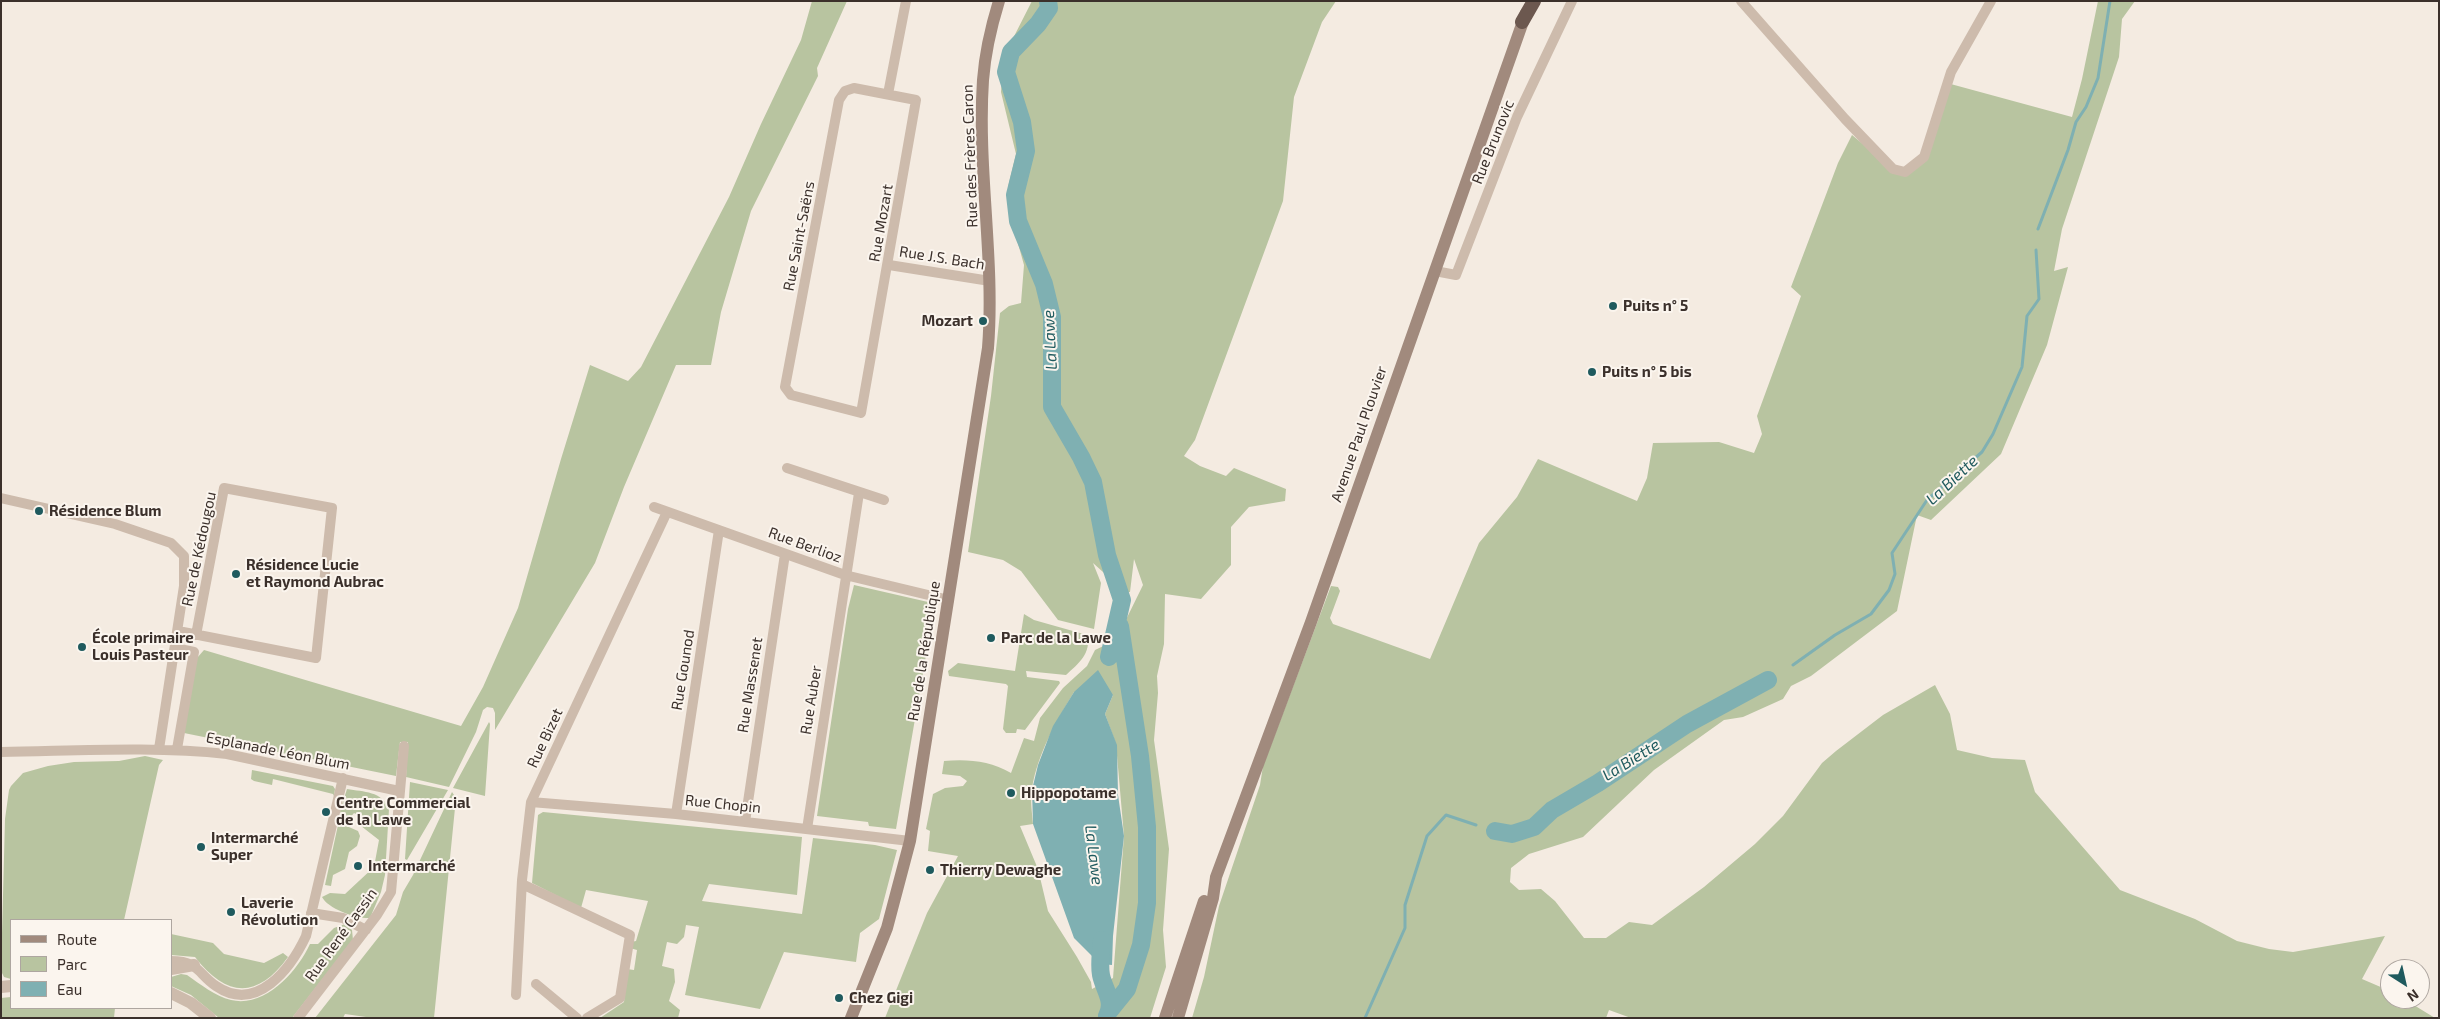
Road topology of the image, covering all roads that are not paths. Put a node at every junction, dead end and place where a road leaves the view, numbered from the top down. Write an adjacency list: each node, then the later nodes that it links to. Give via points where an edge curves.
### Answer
1 (906, 1): 10 (street)
2 (999, 1): 13 (main road, Rue des Frères Caron, via 987,54 982,110)
3 (1529, 1): 8 (highway)
4 (1534, 1): 8 (highway)
5 (1572, 1): 12 (street, Rue Brunovic, via 1517,117 1456,276)
6 (1741, 1): 7 (street, via 1844,119 1893,169 1905,172 1924,156 1951,72)
7 (1991, 1)
8 (1522, 22): 12 (main road, Avenue Paul Plouvier)
9 (854, 88): 10 (street, Rue Mozart); 14 (street, Rue Saint-Saëns, via 845,91 839,100 785,383 791,395)
10 (888, 94): 11 (street, Rue Mozart, via 916,100)
11 (889, 265): 13 (street, Rue J.S. Bach); 14 (street, Rue Mozart)
12 (1434, 271): 39 (main road, Avenue Paul Plouvier, via 1311,622)
13 (990, 281): 24 (main road, Rue de la République, via 988,348)
14 (861, 413)
15 (787, 468): 16 (street)
16 (859, 493): 18 (street); 23 (street, Rue Auber)
17 (1, 498): 25 (street, via 115,524 175,545 186,562)
18 (884, 500)
19 (654, 507): 20 (street, Rue Berlioz)
20 (667, 512): 21 (street, Rue Berlioz); 34 (street, Rue Bizet)
21 (719, 530): 22 (street, Rue Berlioz); 35 (street, Rue Gounod)
22 (785, 554): 23 (street, Rue Berlioz); 36 (street, Rue Massenet)
23 (845, 575): 24 (street, Rue Berlioz); 37 (street, Rue Auber)
24 (949, 600): 38 (main road, Rue de la République)
25 (178, 631): 26 (street, Rue de Kédougou); 27 (street)
26 (196, 635): 26 (street, Rue de Kédougou, via 316,658 332,508 224,488)
27 (175, 648): 29 (street); 30 (street, via 194,652)
28 (404, 746): 33 (street, Rue René Cassin)
29 (160, 749): 30 (street, Esplanade Léon Blum); 31 (street, Esplanade Léon Blum)
30 (177, 749): 32 (street, Esplanade Léon Blum, via 226,754)
31 (1, 752)
32 (343, 778): 33 (street, Esplanade Léon Blum); 41 (street)
33 (399, 791): 42 (street, Rue René Cassin, via 392,886 388,898)
34 (531, 802): 35 (street, Rue Chopin); 40 (street, Rue Bizet)
35 (676, 814): 36 (street, Rue Chopin)
36 (745, 822): 37 (street, Rue Chopin)
37 (807, 829): 38 (street, Rue Chopin)
38 (910, 840): 55 (main road, Rue de la République, via 887,928)
39 (1216, 877): 46 (main road, Avenue Paul Plouvier, via 1208,890); 48 (main road, Avenue Paul Plouvier)
40 (522, 884): 50 (street, Rue Bizet); 54 (street, via 630,935 620,998)
41 (311, 913): 42 (street, via 343,918); 44 (street, via 306,936 296,958 281,976 257,991 244,994 224,991)
42 (366, 930): 52 (street, Rue René Cassin)
43 (172, 961): 44 (street)
44 (194, 965): 45 (street)
45 (172, 969)
46 (1180, 973): 56 (main road, Avenue Paul Plouvier); 57 (street)
47 (536, 984): 53 (street)
48 (1186, 993): 58 (main road, Avenue Paul Plouvier); 59 (street)
49 (172, 994): 51 (street)
50 (516, 994)
51 (210, 1018)
52 (298, 1018)
53 (577, 1018)
54 (587, 1018)
55 (851, 1018)
56 (1164, 1018)
57 (1170, 1018)
58 (1178, 1018)
59 (1182, 1018)

